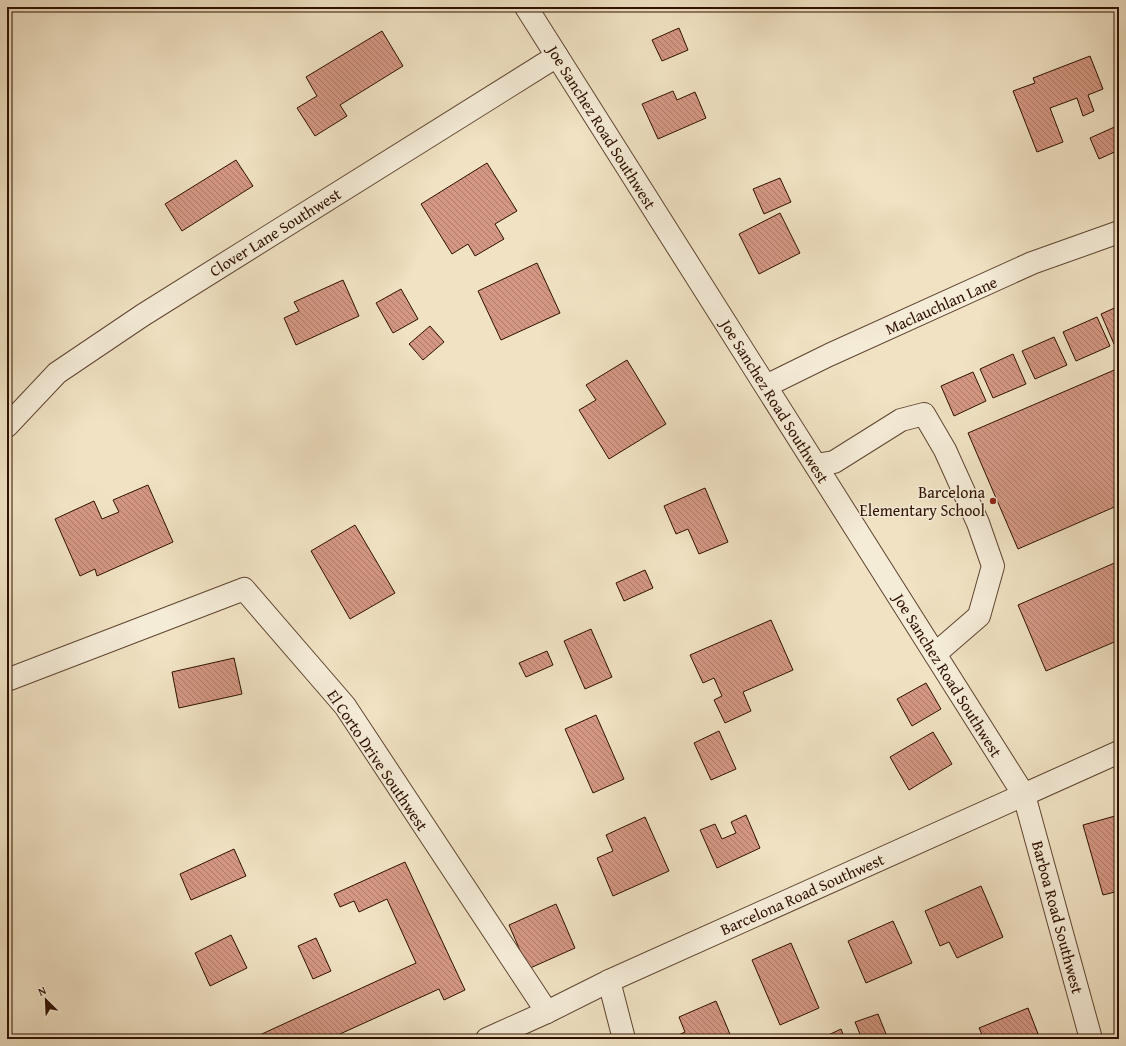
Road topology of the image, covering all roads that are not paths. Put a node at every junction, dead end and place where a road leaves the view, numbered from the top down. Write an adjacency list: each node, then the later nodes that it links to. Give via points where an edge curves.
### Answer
1 (526, 7): 2 (street, Joe Sanchez Road Southwest)
2 (557, 56): 4 (street, Joe Sanchez Road Southwest); 5 (street, Clover Lane Southwest, via 143,315 57,373)
3 (1119, 232): 4 (street, Maclauchlan Lane, via 1032,263)
4 (766, 386): 6 (street, Joe Sanchez Road Southwest)
5 (7, 426)
6 (816, 464): 7 (street, Joe Sanchez Road Southwest); 7 (street, via 834,462 901,420 924,414 945,450 978,523 993,566 979,616)
7 (935, 654): 10 (street, Joe Sanchez Road Southwest)
8 (7, 680): 12 (street, El Corto Drive Southwest, via 244,589 345,706)
9 (1119, 752): 10 (street, Barcelona Road Southwest)
10 (1024, 795): 11 (street, Barcelona Road Southwest); 15 (street, Barboa Road Southwest)
11 (609, 981): 12 (street, Barcelona Road Southwest); 14 (street)
12 (547, 1012): 13 (street, Barcelona Road Southwest)
13 (487, 1039)
14 (624, 1039)
15 (1091, 1039)

